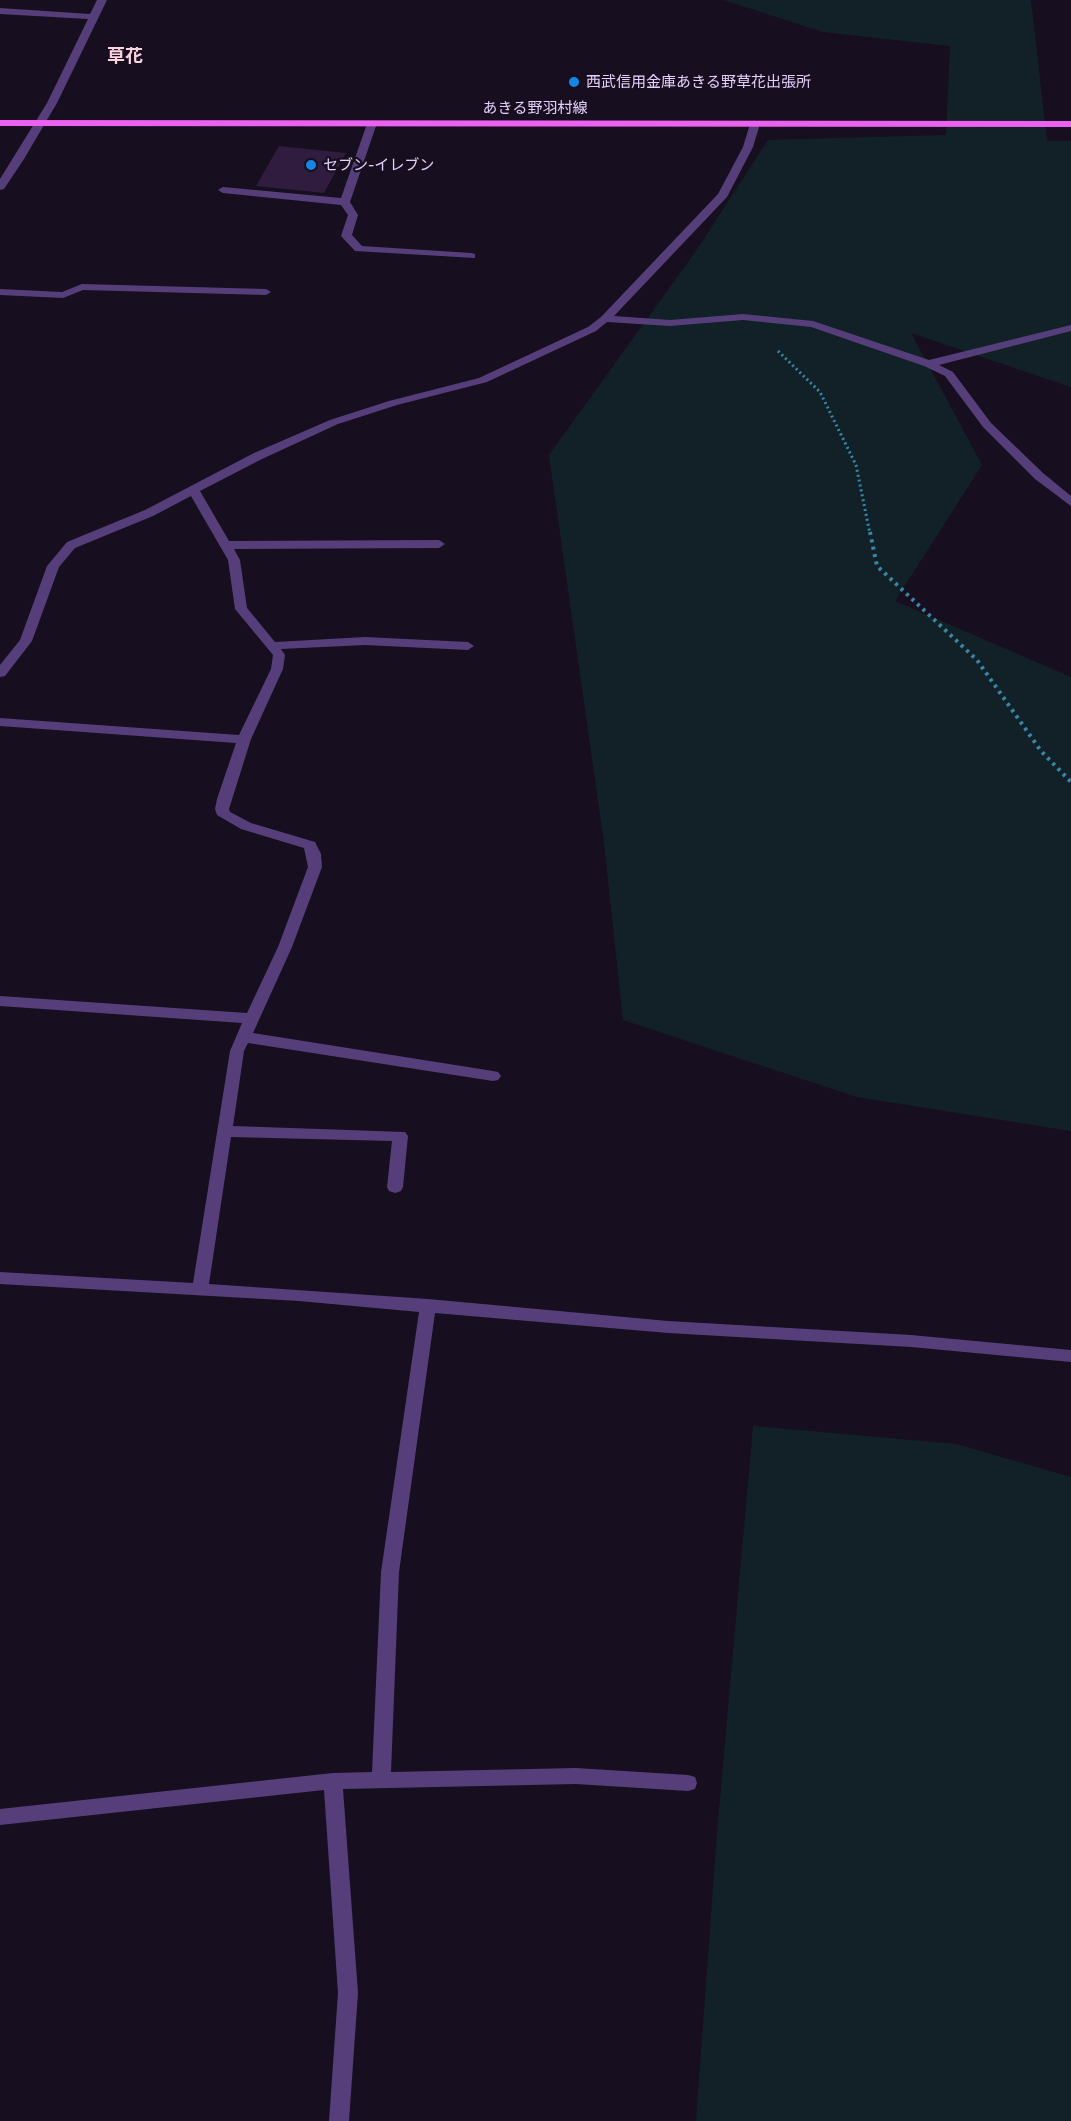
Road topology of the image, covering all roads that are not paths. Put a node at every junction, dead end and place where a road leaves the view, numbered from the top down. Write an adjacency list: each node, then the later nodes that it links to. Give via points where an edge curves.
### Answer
1 (102, 0): 3 (street)
2 (0, 10): 3 (street)
3 (94, 17): 4 (street)
4 (40, 122): 5 (main road, あきる野羽村線); 6 (main road, あきる野羽村線); 9 (street)
5 (0, 123)
6 (372, 123): 7 (main road, あきる野羽村線); 11 (street)
7 (755, 124): 8 (main road, あきる野羽村線); 15 (street, via 748,147 723,195)
8 (1071, 124)
9 (0, 187)
10 (223, 190): 11 (street)
11 (345, 202): 12 (street, via 353,215 345,236 359,249)
12 (471, 256)
13 (0, 292): 14 (street, via 63,294 82,287)
14 (266, 292)
15 (606, 319): 17 (street, via 670,323 742,317 813,324); 18 (street, via 483,380 334,422)
16 (1071, 328): 17 (street)
17 (928, 364): 19 (street, via 949,374 987,425)
18 (193, 490): 21 (street); 24 (street, via 71,545 53,566 26,641)
19 (1071, 502)
20 (439, 544): 21 (street)
21 (226, 545): 22 (street, via 234,560 241,609)
22 (272, 646): 23 (street, via 365,641); 26 (street, via 279,655 277,669)
23 (468, 646)
24 (0, 673)
25 (0, 722): 26 (street)
26 (244, 739): 28 (street, via 224,799 224,815 246,826 310,845 315,867)
27 (0, 1000): 28 (street)
28 (252, 1019): 29 (street)
29 (243, 1037): 30 (street); 31 (street, via 237,1051)
30 (493, 1076)
31 (224, 1131): 32 (street, via 400,1136); 34 (street)
32 (395, 1187)
33 (0, 1278): 34 (street)
34 (200, 1289): 35 (street)
35 (428, 1305): 36 (street); 37 (street, via 390,1572)
36 (1071, 1356)
37 (381, 1780): 38 (street); 39 (street, via 576,1776)
38 (333, 1781): 40 (street); 41 (street, via 348,1993)
39 (688, 1783)
40 (0, 1817)
41 (339, 2121)

